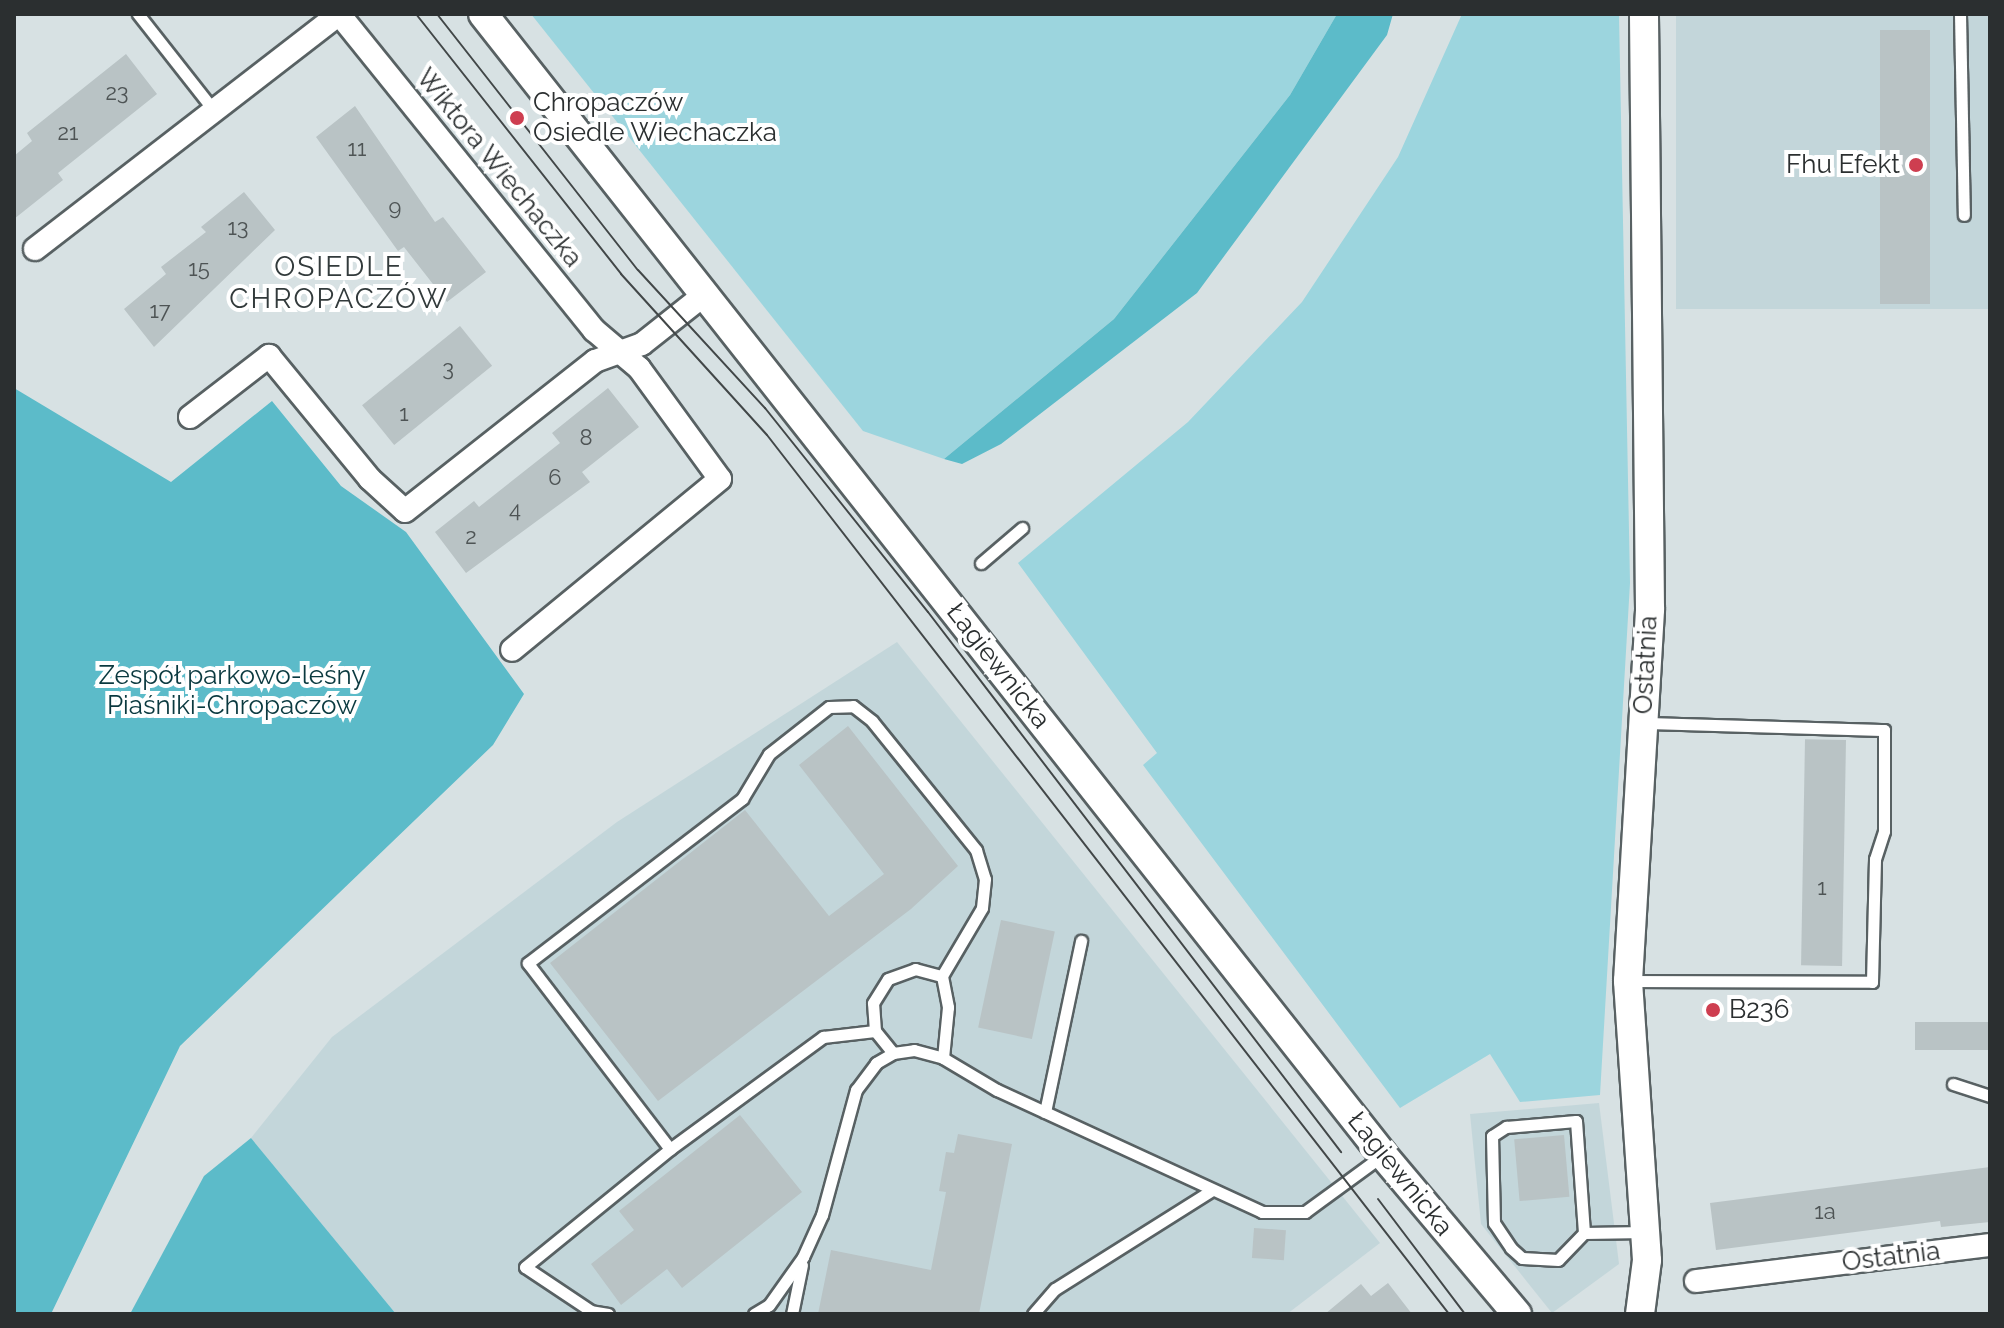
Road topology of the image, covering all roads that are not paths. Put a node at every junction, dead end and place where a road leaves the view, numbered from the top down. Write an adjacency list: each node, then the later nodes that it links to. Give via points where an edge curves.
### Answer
1 (138, 14): 6 (lane)
2 (339, 14): 6 (street, Wiktora Wiechaczka); 10 (street, Wiktora Wiechaczka, via 594,330)
3 (483, 14): 9 (street, Łagiewnicka)
4 (1644, 14): 15 (street, Ostatnia, via 1651,434)
5 (1960, 14): 7 (lane)
6 (212, 108): 8 (street, Wiktora Wiechaczka)
7 (1964, 215)
8 (35, 249)
9 (705, 294): 10 (street, via 642,344); 26 (street, Łagiewnicka)
10 (621, 352): 11 (street, via 595,361 405,511 370,479 269,356); 14 (street, Wiktora Wiechaczka, via 720,479)
11 (190, 417)
12 (1022, 528): 13 (lane)
13 (981, 563)
14 (512, 650)
15 (1643, 723): 18 (street, Ostatnia); 18 (lane, via 1884,730 1884,831 1875,859 1872,982)
16 (1081, 941): 24 (lane)
17 (942, 976): 19 (lane, via 915,969 888,979 873,1003); 21 (lane, via 948,1007); 25 (lane, via 982,908 985,879 976,850 872,721 853,706 829,707 769,754 742,799 528,963)
18 (1628, 981): 28 (street, Ostatnia)
19 (875, 1031): 20 (lane); 25 (lane, via 823,1037)
20 (893, 1053): 21 (lane, via 914,1050); 31 (lane, via 876,1063 856,1090 822,1215)
21 (943, 1058): 24 (lane)
22 (1953, 1084): 23 (lane)
23 (1990, 1096)
24 (1045, 1112): 27 (lane)
25 (670, 1149): 33 (lane, via 525,1267 591,1311)
26 (1383, 1155): 27 (lane, via 1305,1212 1262,1212); 37 (street, Łagiewnicka)
27 (1212, 1190): 36 (lane, via 1055,1289)
28 (1646, 1232): 29 (lane); 38 (street, Ostatnia)
29 (1584, 1233): 29 (lane, via 1576,1121 1506,1127 1492,1136 1494,1223 1511,1248 1522,1258 1558,1260)
30 (1990, 1245): 32 (street, Ostatnia)
31 (803, 1257): 34 (lane, via 769,1305); 35 (lane)
32 (1696, 1281)
33 (608, 1314)
34 (754, 1314)
35 (792, 1314)
36 (1033, 1314)
37 (1517, 1314)
38 (1640, 1314)

